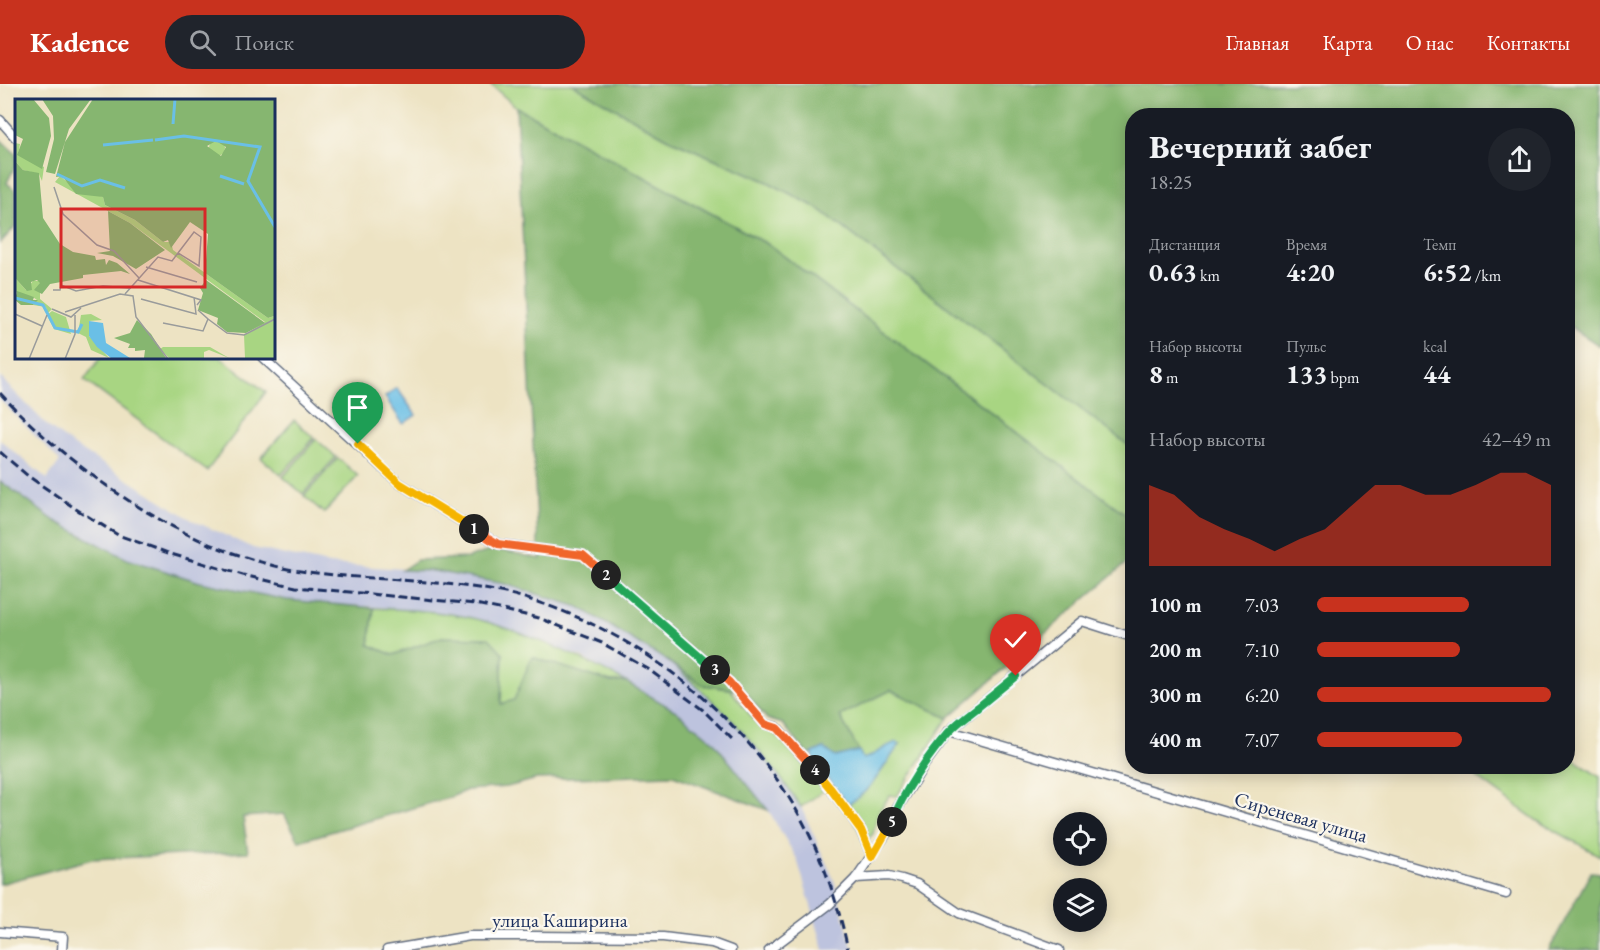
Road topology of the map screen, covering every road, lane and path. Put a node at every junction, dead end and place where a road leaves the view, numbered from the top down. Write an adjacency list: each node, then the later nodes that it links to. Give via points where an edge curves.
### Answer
1 (0, 120): 2 (street)
2 (15, 137)
3 (263, 358): 6 (street, via 399,483 498,544 583,555 729,682 765,724 777,728 836,795 861,830)
4 (1125, 635): 5 (street, via 1082,621)
5 (949, 731): 6 (street, via 895,812); 8 (street, Сиреневая улица)
6 (872, 857): 7 (street)
7 (856, 878): 13 (street, via 830,904); 14 (street, via 889,876 918,884 958,912)
8 (1506, 894)
9 (0, 932): 10 (street, via 63,937)
10 (62, 950)
11 (387, 950): 12 (street, улица Каширина, via 470,936 530,936 663,937 712,943)
12 (731, 950)
13 (769, 950)
14 (1059, 950)

